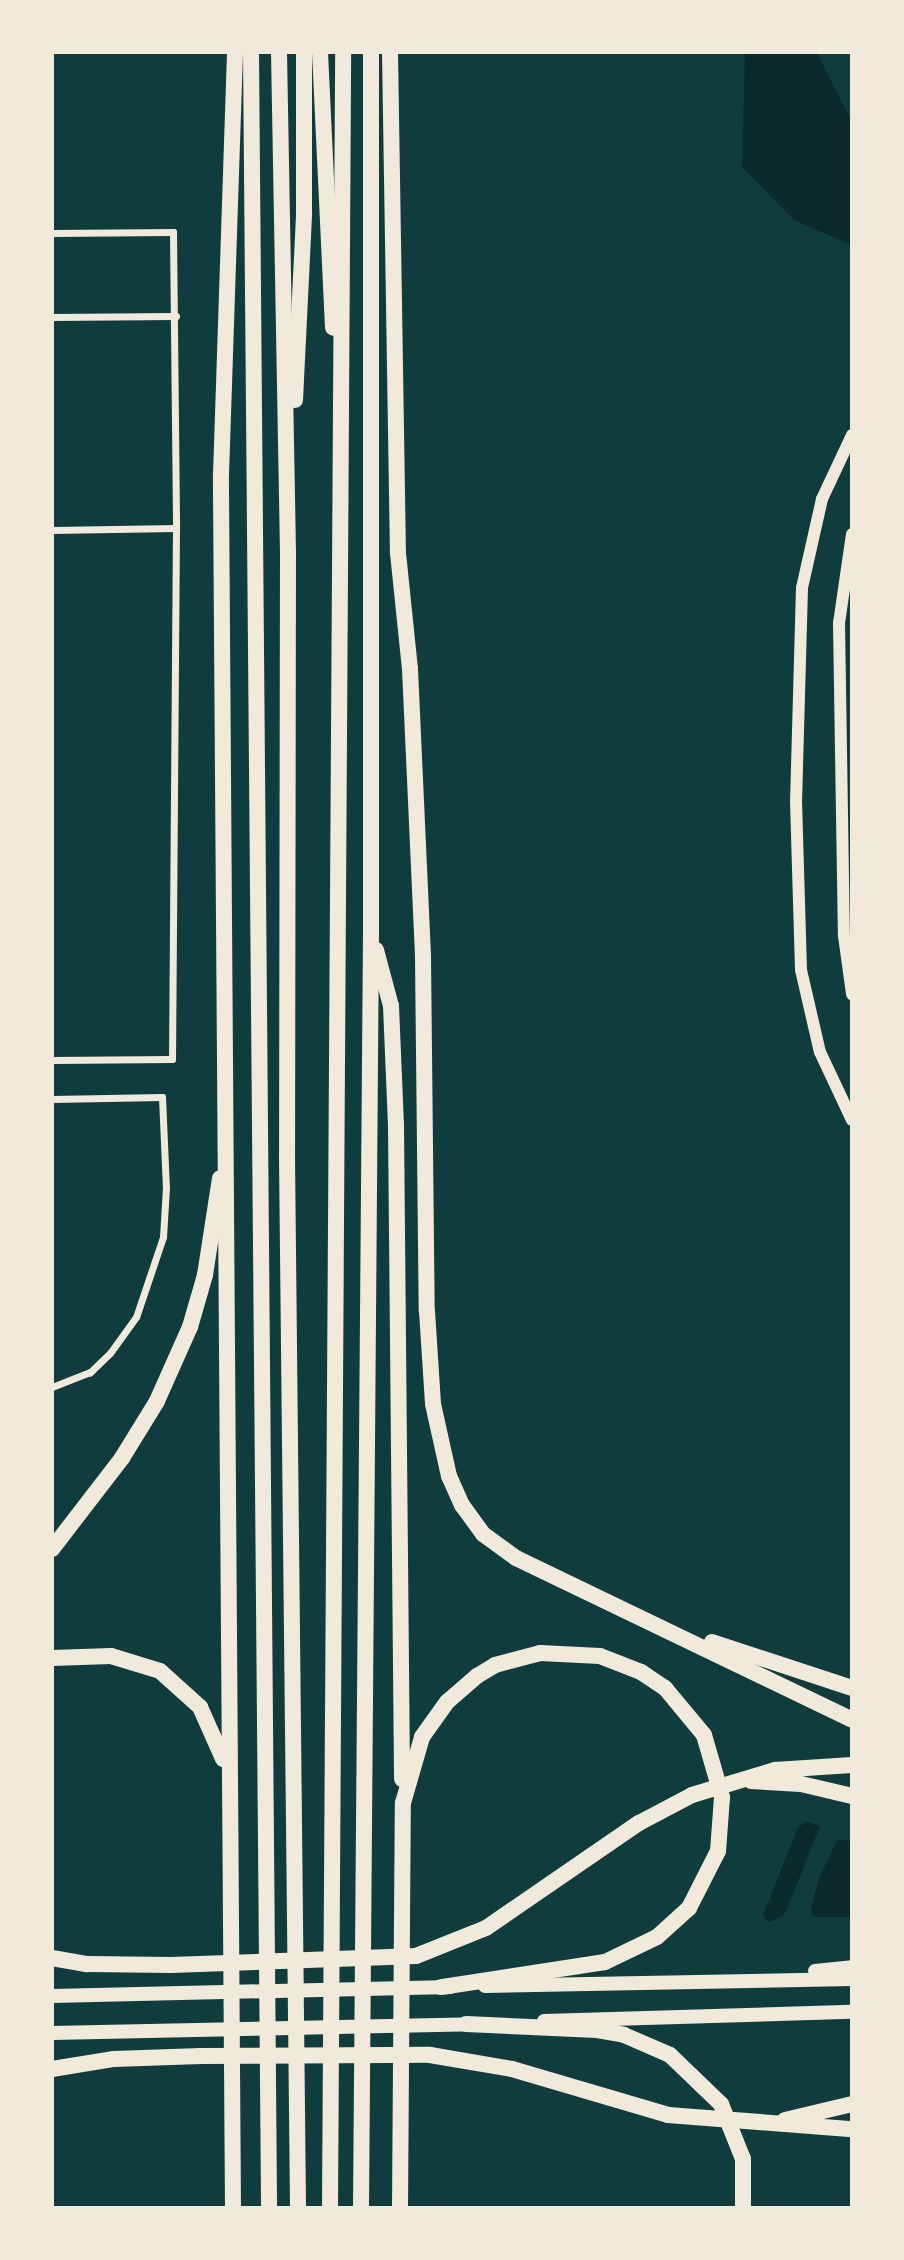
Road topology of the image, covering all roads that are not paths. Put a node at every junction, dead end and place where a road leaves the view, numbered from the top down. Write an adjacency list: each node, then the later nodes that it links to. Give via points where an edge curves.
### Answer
1 (234, 52): 22 (highway, via 221,475)
2 (251, 52): 52 (highway)
3 (279, 52): 17 (highway)
4 (304, 52): 17 (highway, via 304,214)
5 (320, 52): 13 (highway)
6 (343, 52): 13 (highway)
7 (371, 52): 18 (highway)
8 (390, 52): 26 (highway, via 398,552 410,669 424,957 427,1311 433,1404 449,1476 483,1534 516,1558)
9 (52, 233): 10 (street, via 173,232)
10 (176, 316): 11 (street); 14 (street)
11 (52, 317)
12 (852, 435): 23 (main road, via 822,499 802,588 796,801 803,984 820,1052)
13 (341, 488): 54 (highway)
14 (176, 528): 15 (street); 20 (street, via 172,1059)
15 (52, 530)
16 (852, 534): 19 (main road, via 839,623 844,936)
17 (288, 552): 53 (highway, via 287,1156)
18 (371, 932): 34 (highway, via 391,1006 396,1125 401,1310); 55 (highway)
19 (852, 994)
20 (52, 1060)
21 (52, 1099): 24 (street, via 162,1097 166,1187 156,1269 136,1317 90,1372)
22 (228, 1103): 25 (highway, via 215,1226 190,1327 157,1401 129,1447); 32 (highway)
23 (852, 1120)
24 (52, 1387)
25 (52, 1549)
26 (630, 1615): 28 (highway); 29 (highway)
27 (52, 1658): 32 (highway, via 111,1656 160,1671 178,1683 217,1735)
28 (852, 1688)
29 (852, 1720)
30 (852, 1765): 31 (highway, via 775,1770)
31 (716, 1786): 33 (highway, via 770,1782); 35 (highway, via 639,1823 486,1928 416,1956 158,1965)
32 (229, 1792): 51 (highway)
33 (852, 1796)
34 (401, 1876): 39 (highway, via 403,1803 422,1737 447,1702 495,1665 565,1651 621,1663 649,1677 682,1704 712,1751 723,1817 718,1851 701,1891 674,1924 635,1950 566,1971); 50 (highway)
35 (52, 1958)
36 (852, 1967): 38 (main road)
37 (852, 1979): 38 (main road)
38 (737, 1980): 39 (main road)
39 (441, 1987): 41 (main road)
40 (52, 1988): 41 (main road)
41 (110, 1993): 42 (main road)
42 (52, 1996)
43 (852, 2011): 44 (main road)
44 (466, 2024): 45 (main road); 58 (highway, via 597,2030 624,2035 670,2054 721,2104 743,2159)
45 (52, 2033)
46 (52, 2069): 48 (highway, via 103,2060 189,2056 430,2055 503,2067 635,2108 690,2119)
47 (852, 2104): 48 (highway)
48 (762, 2125): 49 (highway)
49 (852, 2129)
50 (401, 2175): 56 (highway); 57 (highway)
51 (233, 2203)
52 (269, 2207)
53 (298, 2207)
54 (330, 2207)
55 (361, 2207)
56 (400, 2207)
57 (406, 2207)
58 (743, 2207)

